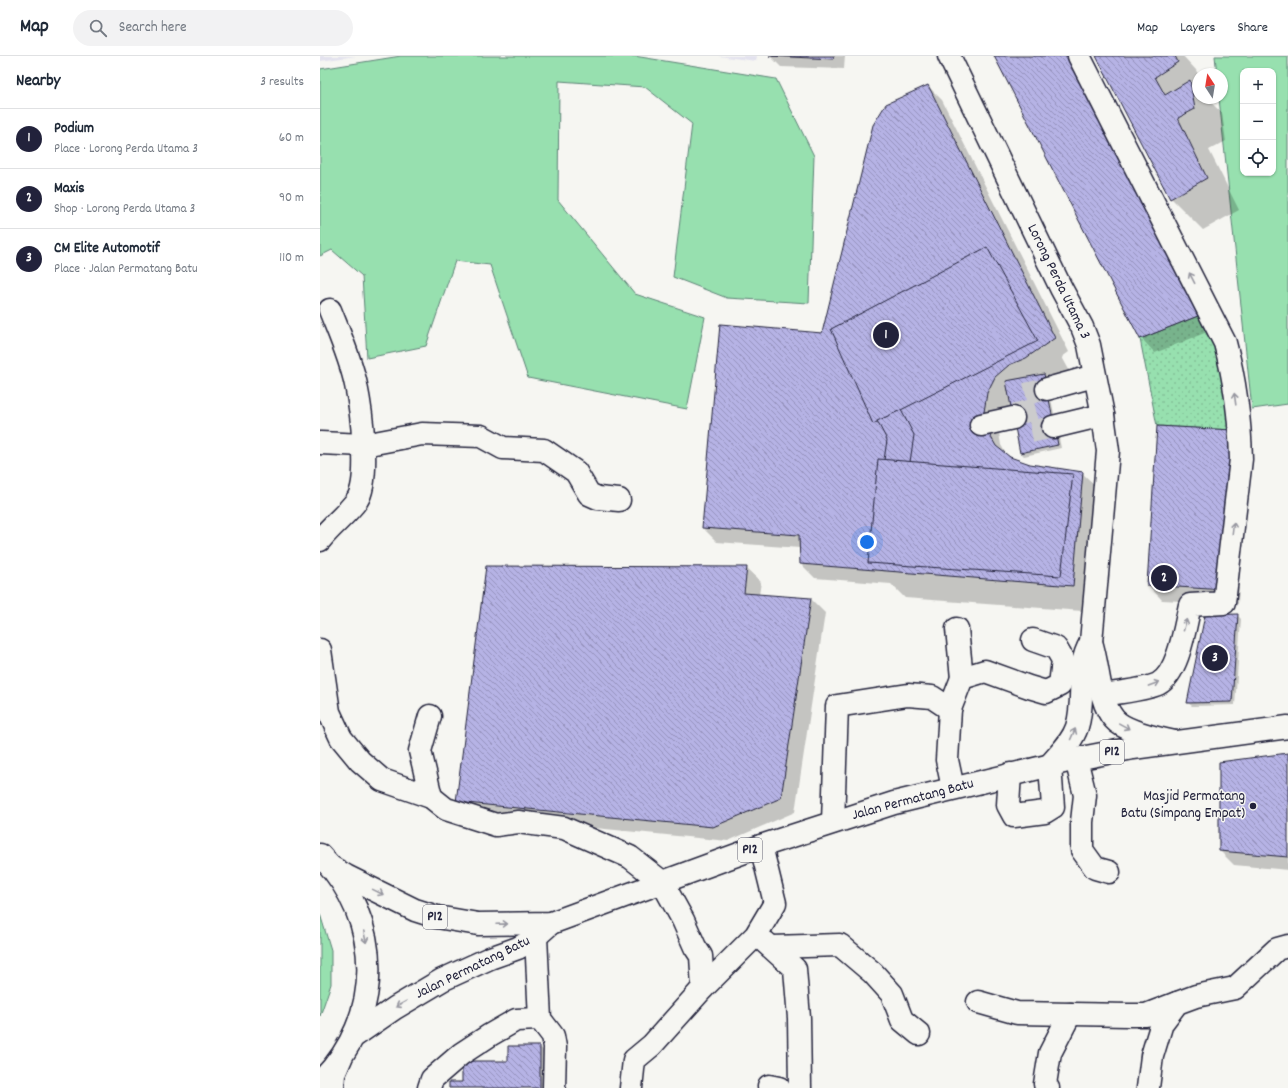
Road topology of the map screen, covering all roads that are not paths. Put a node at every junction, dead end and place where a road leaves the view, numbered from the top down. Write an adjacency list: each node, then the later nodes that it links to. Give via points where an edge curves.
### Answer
1 (1079, 56): 19 (main road, one-way to 1, via 1158,684 1168,676 1175,663 1190,605 1224,603 1241,460 1240,436 1225,343)
2 (950, 58): 4 (main road, Lorong Perda Utama 3, via 1082,327 1089,345)
3 (330, 310): 11 (main road, via 356,384)
4 (1094, 376): 5 (main road); 6 (main road, Lorong Perda Utama 3)
5 (1047, 389)
6 (1103, 415): 9 (main road); 16 (main road, Lorong Perda Utama 3, via 1108,468)
7 (1013, 418): 8 (main road)
8 (981, 425)
9 (1053, 427)
10 (320, 443): 11 (main road)
11 (364, 446): 12 (main road, via 422,434 481,436 503,448 544,450 576,472 589,494 598,498); 13 (main road, via 365,470 358,499)
12 (618, 500)
13 (320, 540)
14 (957, 629): 18 (main road)
15 (1033, 640): 18 (main road, via 1056,648 1063,660 1060,685 1046,692 985,671)
16 (1091, 642): 19 (main road, Lorong Perda Utama 3); 25 (main road, Lorong Perda Utama 3, one-way to 16, via 1070,742 1077,727 1083,662)
17 (320, 650): 28 (main road, via 329,712 341,738 360,761 382,780)
18 (962, 678): 20 (main road)
19 (1103, 695): 23 (main road, Lorong Perda Utama 3, one-way to 23, via 1107,709 1115,720 1146,735)
20 (950, 709): 27 (main road, via 947,760); 29 (main road, via 932,697 908,695 837,706)
21 (430, 716): 28 (main road, via 420,751)
22 (1288, 727): 23 (main road, Jalan Permatang Batu / P12)
23 (1174, 742): 24 (main road, Jalan Permatang Batu / P12)
24 (1076, 759): 25 (main road, Jalan Permatang Batu / P12); 32 (main road, via 1085,795 1082,850 1095,868)
25 (1050, 765): 26 (main road, Jalan Permatang Batu / P12); 26 (main road, via 1053,807 1044,812 1014,816 1008,805)
26 (1010, 774): 27 (main road, Jalan Permatang Batu / P12)
27 (953, 788): 29 (main road, Jalan Permatang Batu / P12)
28 (431, 797): 33 (main road, via 446,809 496,824 518,822 564,828 630,857)
29 (833, 822): 30 (main road, Jalan Permatang Batu / P12)
30 (761, 846): 33 (main road, Jalan Permatang Batu / P12); 35 (main road, via 775,903)
31 (326, 861): 34 (main road, Jalan Permatang Batu / P12, one-way to 34, via 346,876 415,910 437,917); 43 (main road, P12, one-way to 43, via 353,900 364,932 368,958 366,998)
32 (1109, 872)
33 (662, 882): 34 (main road, Jalan Permatang Batu / P12); 37 (main road, via 701,956)
34 (543, 930): 41 (main road); 43 (main road, Jalan Permatang Batu / P12, one-way to 43, via 518,948 442,980)
35 (764, 941): 37 (main road); 42 (main road, via 840,945 873,973 892,994 902,1020); 50 (main road, via 795,969)
36 (1288, 946): 39 (main road, via 1277,949 1235,988 1196,996)
37 (703, 988): 49 (main road, via 652,1045 634,1060)
38 (978, 1002): 40 (main road, via 1017,1013)
39 (1177, 1003): 40 (main road, via 1146,1014); 52 (main road, via 1162,1023 1152,1056)
40 (1070, 1014): 51 (main road, via 1050,1053 1045,1084)
41 (540, 1018): 47 (main road, via 516,1020 490,1035 460,1054 432,1079); 48 (main road, via 553,1036 556,1047)
42 (919, 1034)
43 (353, 1036): 44 (main road, P12)
44 (341, 1058): 45 (main road, P12); 46 (main road, via 334,1074)
45 (320, 1082)
46 (333, 1088)
47 (429, 1088)
48 (554, 1088)
49 (631, 1088)
50 (800, 1088)
51 (1048, 1088)
52 (1148, 1088)

